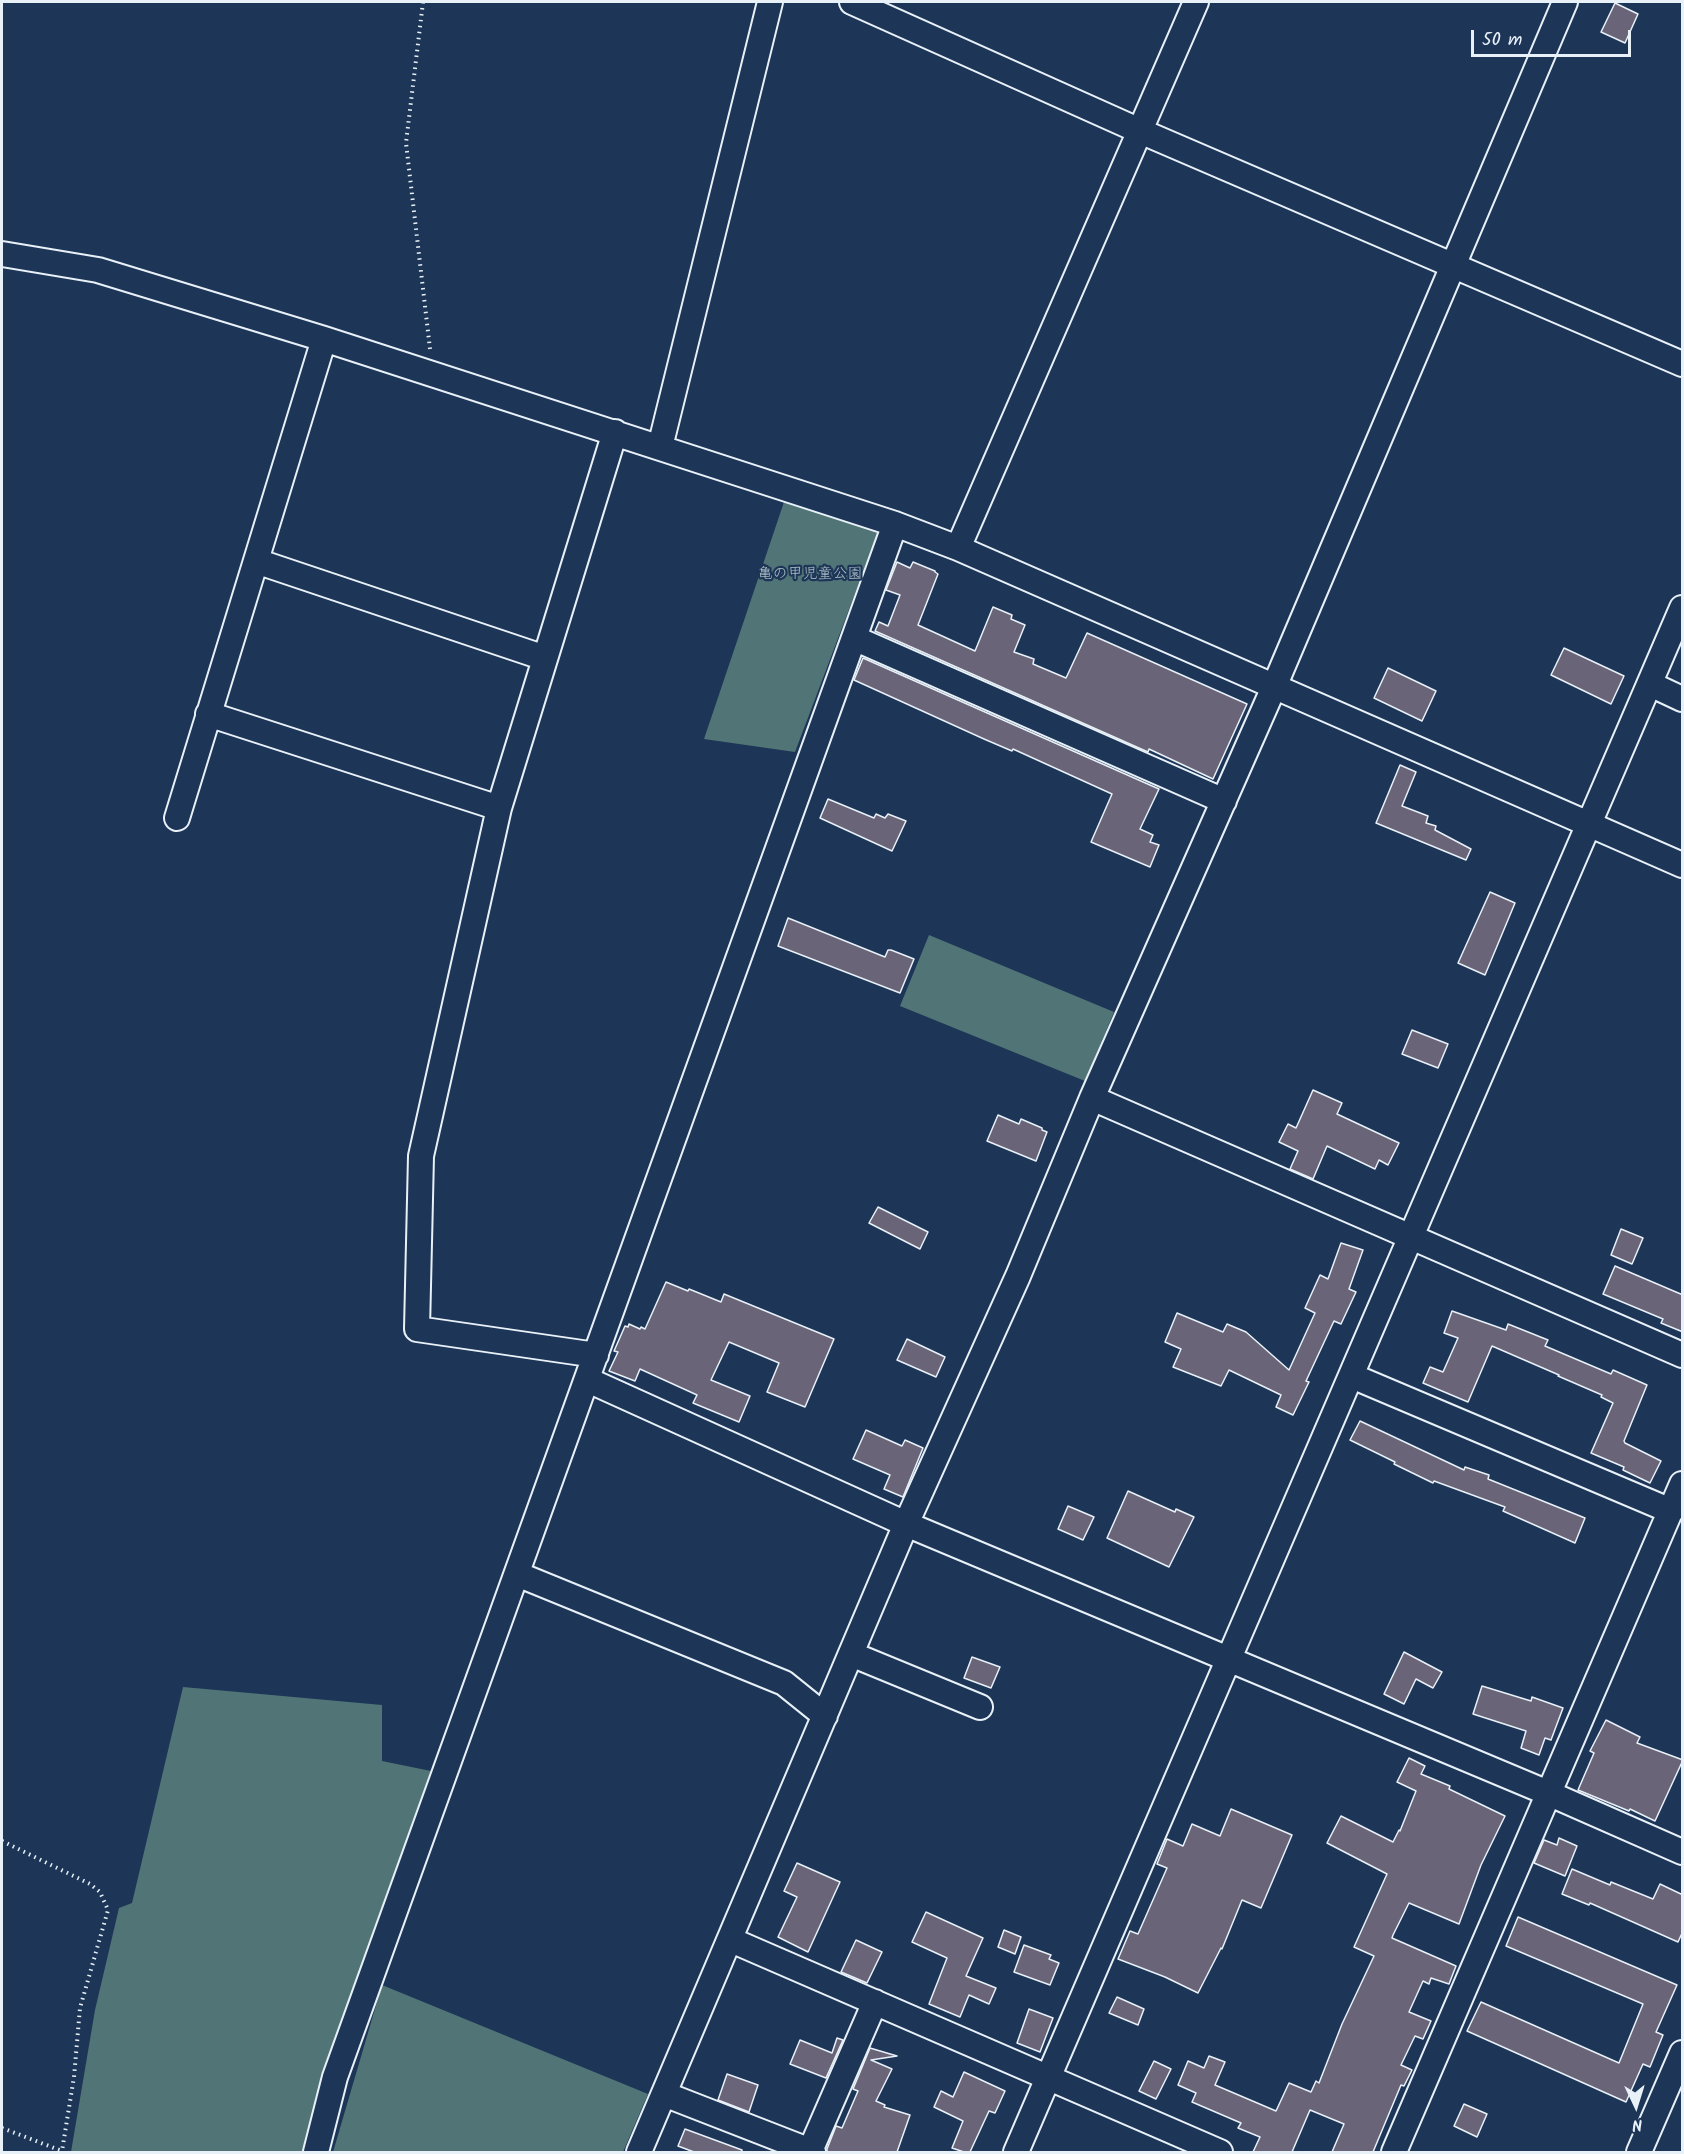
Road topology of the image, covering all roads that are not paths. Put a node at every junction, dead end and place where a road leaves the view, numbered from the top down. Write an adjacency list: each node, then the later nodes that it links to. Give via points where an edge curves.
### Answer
1 (770, 2): 11 (street)
2 (852, 2): 5 (street)
3 (1196, 2): 5 (street)
4 (1565, 2): 7 (street)
5 (1140, 131): 7 (street); 13 (street)
6 (2, 254): 8 (street, via 99,270)
7 (1452, 264): 9 (street); 19 (street)
8 (324, 339): 10 (street); 14 (street)
9 (1683, 364)
10 (615, 432): 11 (street); 17 (street)
11 (660, 447): 12 (street)
12 (895, 524): 13 (street); 16 (street)
13 (958, 549): 19 (street)
14 (256, 561): 17 (street); 21 (street)
15 (1683, 608): 18 (street)
16 (854, 638): 22 (street); 29 (street)
17 (545, 658): 23 (street)
18 (1650, 684): 20 (street); 25 (street)
19 (1274, 687): 22 (street); 25 (street)
20 (1683, 699)
21 (208, 714): 23 (street); 24 (street)
22 (1224, 801): 27 (street)
23 (499, 808): 29 (street, via 421,1156 417,1329)
24 (177, 818)
25 (1590, 825): 26 (street); 28 (street)
26 (1683, 865)
27 (1092, 1098): 28 (street); 35 (street, via 1018,1276)
28 (1412, 1238): 30 (street); 31 (street)
29 (596, 1355): 32 (street)
30 (1683, 1355)
31 (1352, 1376): 34 (street); 38 (street)
32 (588, 1380): 35 (street); 36 (street)
33 (1683, 1484): 34 (street)
34 (1671, 1511): 41 (street)
35 (906, 1524): 37 (street); 38 (street)
36 (517, 1574): 40 (street, via 784,1683); 48 (street, via 335,2077)
37 (850, 1654): 39 (street); 40 (street)
38 (1228, 1659): 41 (street); 46 (street)
39 (980, 1707)
40 (825, 1716): 43 (street)
41 (1548, 1793): 42 (street); 53 (street)
42 (1683, 1852)
43 (730, 1940): 44 (street); 47 (street)
44 (875, 2002): 46 (street); 50 (street)
45 (1683, 2053): 54 (street)
46 (1048, 2077): 51 (street); 52 (street)
47 (664, 2094): 49 (street); 50 (street)
48 (316, 2152)
49 (639, 2152)
50 (811, 2152)
51 (1016, 2152)
52 (1220, 2152)
53 (1394, 2152)
54 (1639, 2152)

